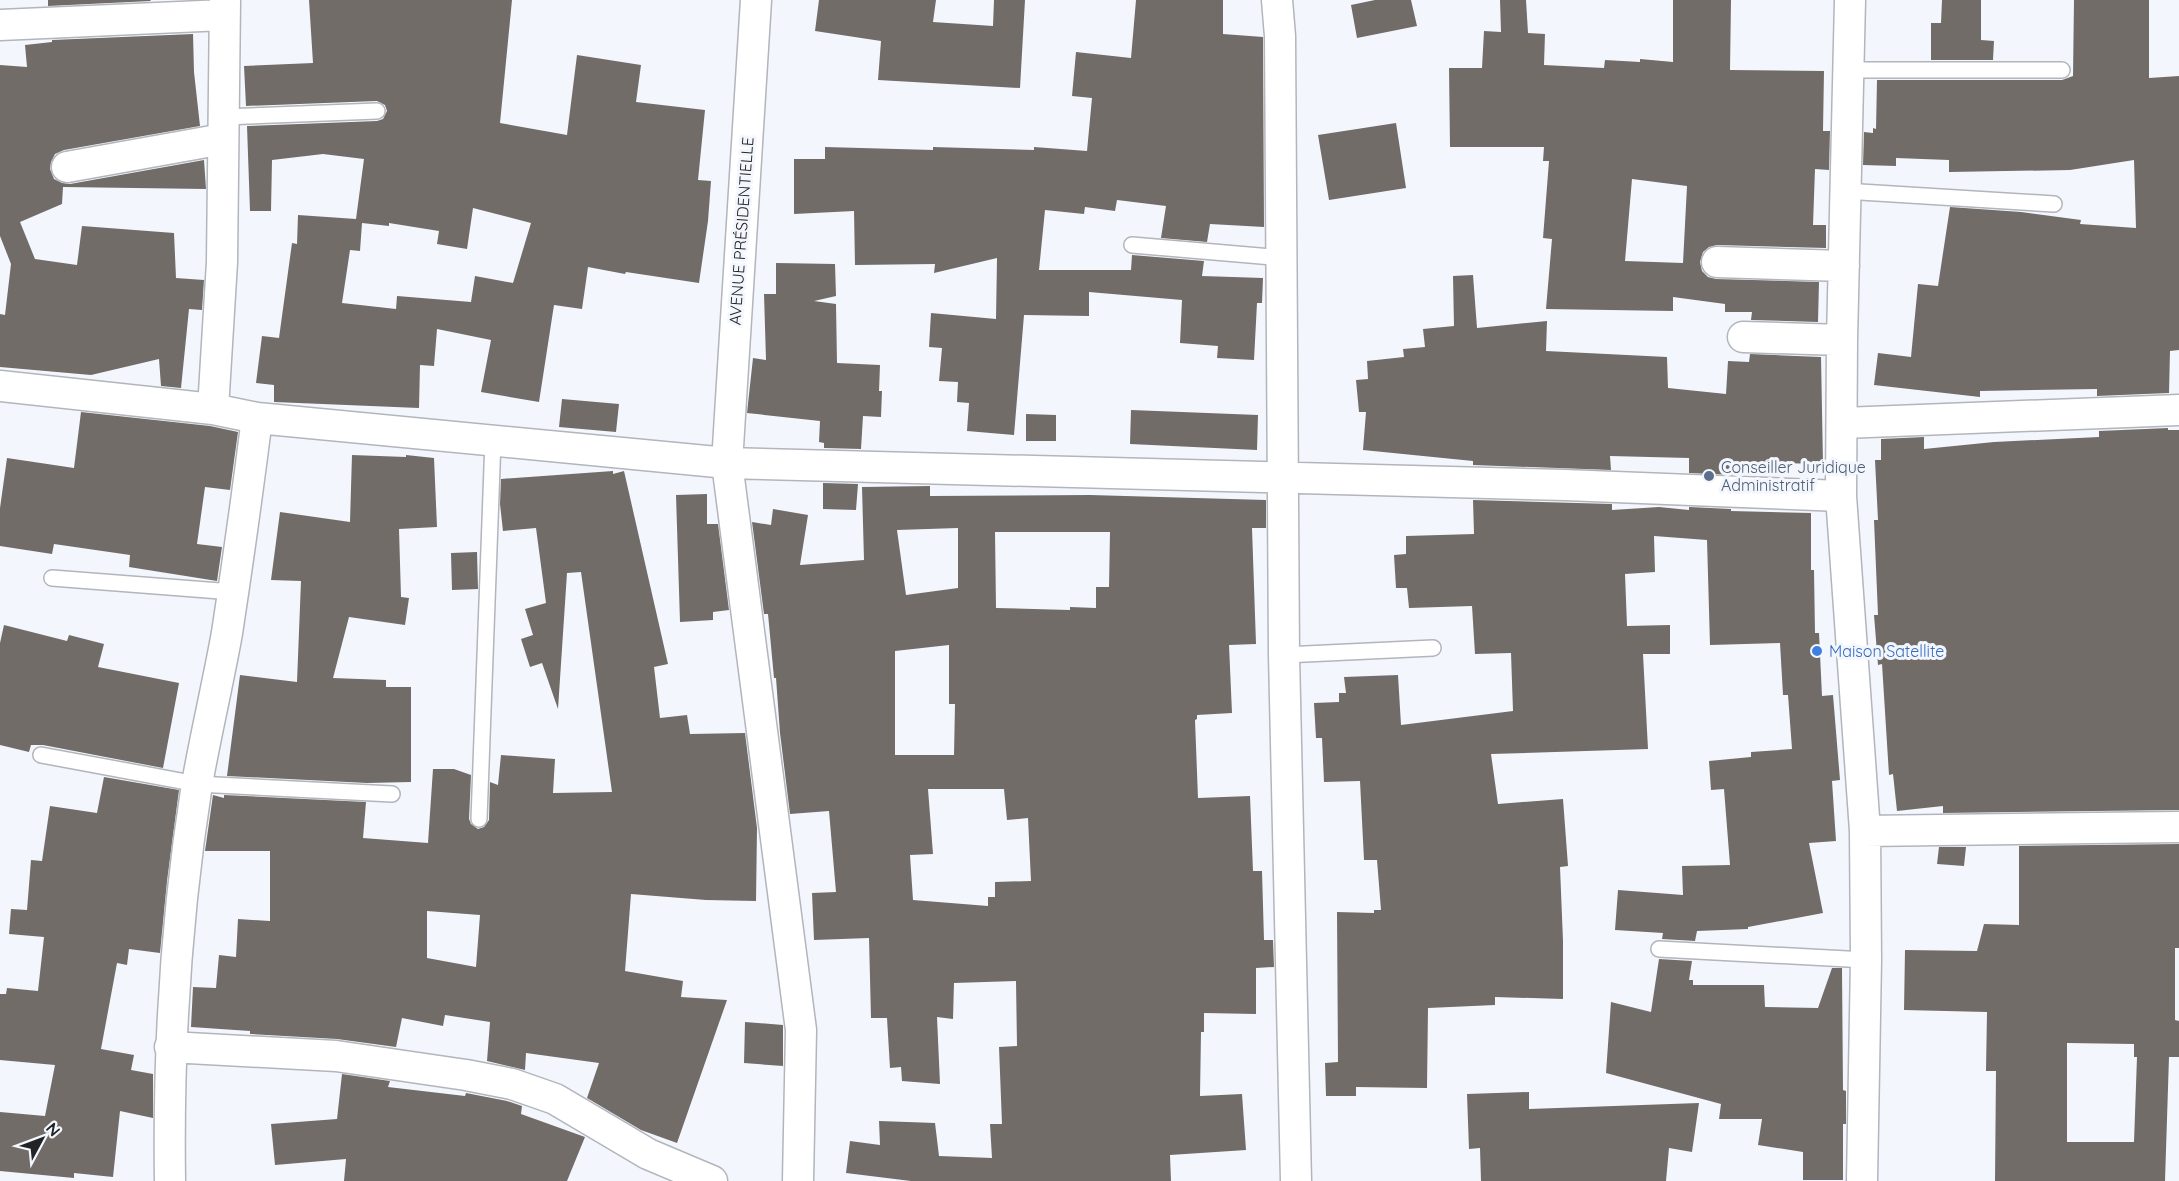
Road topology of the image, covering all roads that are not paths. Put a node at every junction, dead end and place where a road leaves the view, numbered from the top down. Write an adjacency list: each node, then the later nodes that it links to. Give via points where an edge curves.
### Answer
1 (756, 0): 25 (street, AVENUE PRÉSIDENTIELLE)
2 (1277, 0): 14 (street)
3 (1850, 0): 6 (street)
4 (225, 7): 5 (street); 9 (street)
5 (0, 25)
6 (1849, 70): 7 (lane); 11 (street)
7 (2062, 70)
8 (377, 111): 9 (lane)
9 (223, 128): 10 (street); 20 (street, via 222,262)
10 (67, 166)
11 (1844, 191): 12 (lane); 16 (street)
12 (2054, 204)
13 (1132, 245): 14 (lane)
14 (1283, 258): 26 (street)
15 (1718, 262): 16 (street)
16 (1844, 266): 18 (street)
17 (1743, 337): 18 (street)
18 (1842, 340): 23 (street)
19 (0, 386): 20 (street)
20 (213, 409): 22 (street)
21 (2179, 410): 23 (street)
22 (257, 417): 24 (street); 29 (street)
23 (1842, 423): 27 (street)
24 (493, 441): 25 (street); 35 (lane)
25 (727, 463): 26 (street); 43 (street, AVENUE PRÉSIDENTIELLE, via 801,1030)
26 (1283, 479): 27 (street); 31 (street)
27 (1841, 496): 37 (street)
28 (52, 578): 29 (lane)
29 (233, 591): 33 (street)
30 (1433, 648): 31 (lane)
31 (1284, 656): 44 (street)
32 (41, 755): 33 (lane)
33 (197, 784): 34 (lane); 40 (street, via 175,967)
34 (392, 794)
35 (479, 819)
36 (2179, 827): 37 (street)
37 (1865, 831): 39 (street)
38 (1659, 949): 39 (lane)
39 (1866, 960): 45 (street)
40 (170, 1047): 41 (street); 42 (street, via 336,1056 512,1084 555,1100 648,1154)
41 (170, 1181)
42 (712, 1181)
43 (798, 1181)
44 (1296, 1181)
45 (1862, 1181)

